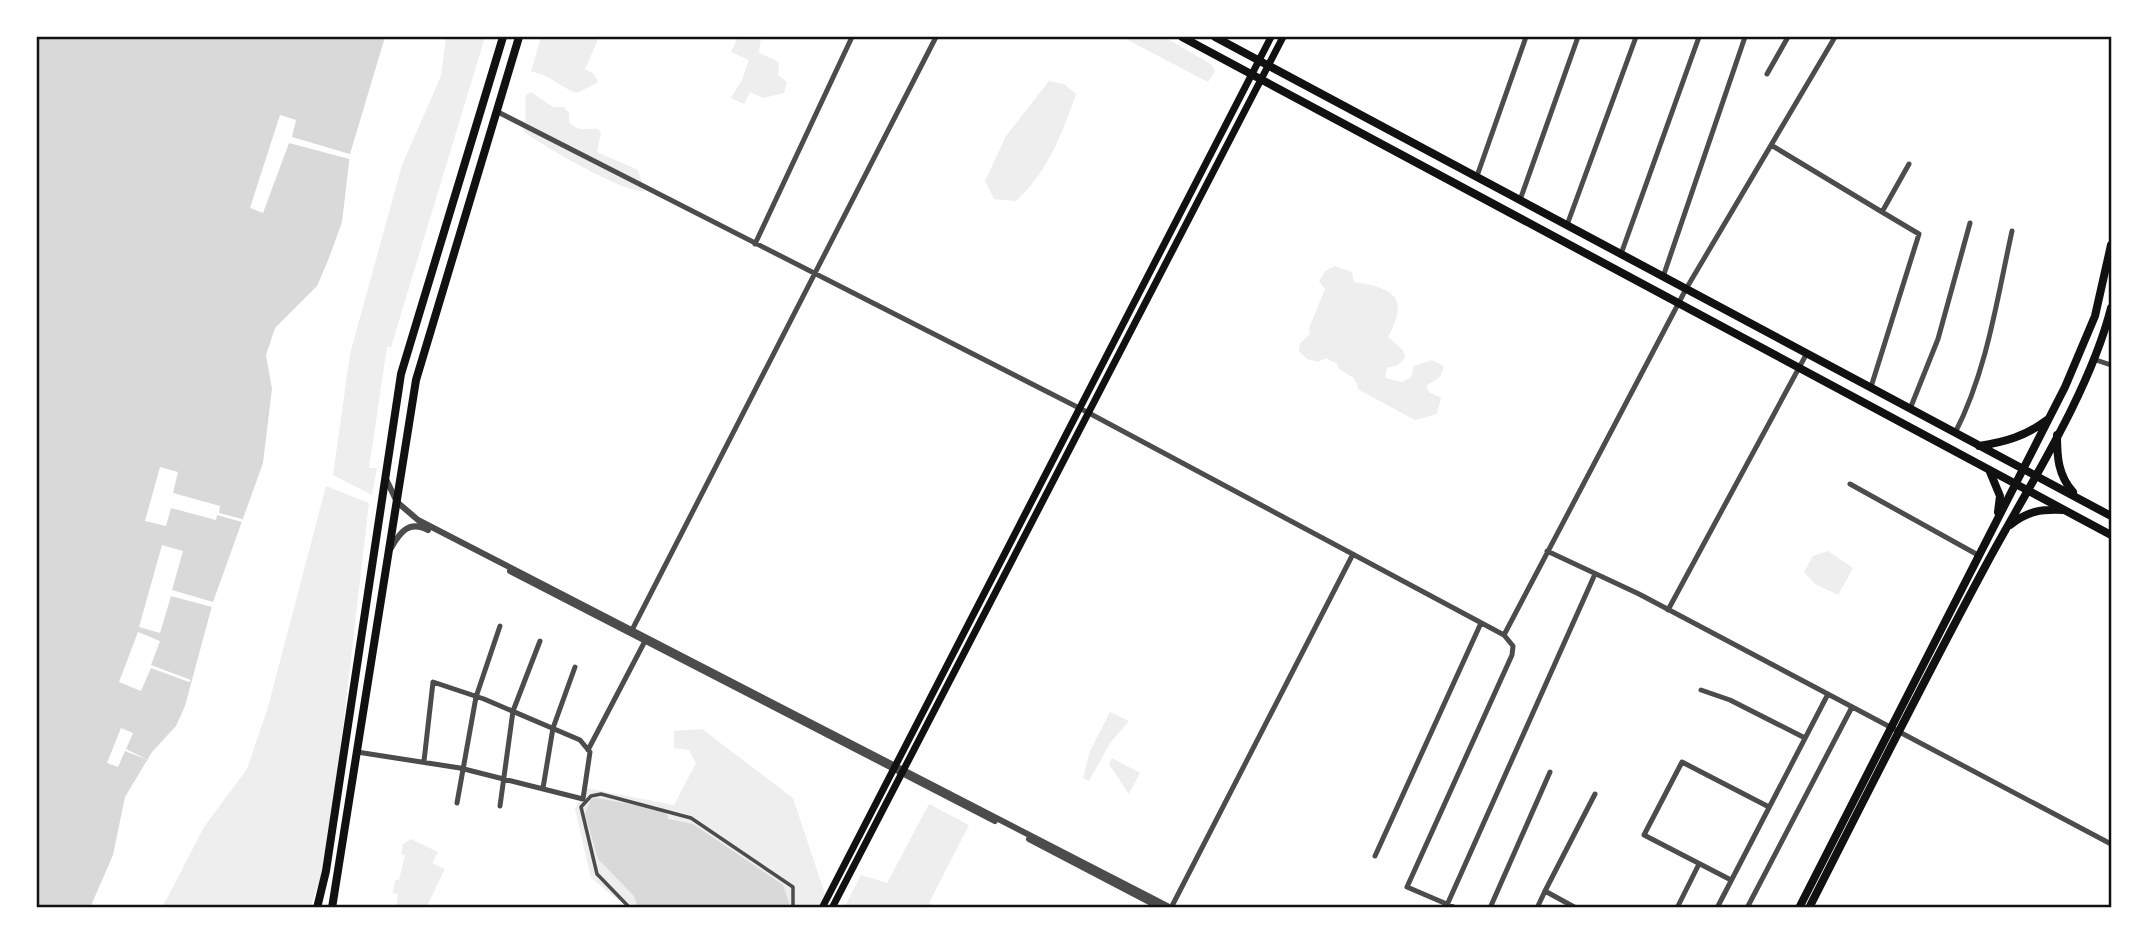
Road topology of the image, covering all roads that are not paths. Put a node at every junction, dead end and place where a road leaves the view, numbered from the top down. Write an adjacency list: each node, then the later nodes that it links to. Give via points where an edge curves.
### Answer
1 (503, 37): 56 (main road, via 401,374)
2 (519, 37): 21 (main road)
3 (852, 37): 30 (street)
4 (936, 37): 33 (street)
5 (1182, 37): 18 (main road)
6 (1215, 37): 16 (main road)
7 (1271, 37): 16 (main road)
8 (1283, 37): 17 (main road)
9 (1526, 37): 24 (street)
10 (1578, 37): 25 (street)
11 (1636, 37): 28 (street)
12 (1697, 37): 32 (street)
13 (1744, 37): 34 (street)
14 (1788, 37): 19 (street)
15 (1833, 37): 22 (street)
16 (1259, 60): 17 (main road); 18 (main road)
17 (1268, 65): 20 (main road); 24 (main road)
18 (1252, 74): 20 (main road); 48 (main road)
19 (1767, 74)
20 (1261, 79): 36 (main road); 48 (main road)
21 (496, 111): 30 (street); 61 (main road, via 416,380)
22 (1770, 144): 26 (street); 35 (street)
23 (1909, 164): 26 (street)
24 (1477, 176): 25 (main road)
25 (1520, 200): 28 (main road)
26 (1882, 212): 46 (street, via 1919,234)
27 (1970, 223): 47 (street, via 1938,339)
28 (1567, 225): 32 (main road)
29 (2012, 231): 50 (street, via 1986,351)
30 (755, 244): 33 (street)
31 (2111, 245): 49 (main road, via 2095,316)
32 (1620, 253): 34 (main road)
33 (812, 274): 48 (street); 75 (street)
34 (1662, 276): 35 (main road)
35 (1684, 288): 36 (street); 38 (main road)
36 (1679, 303): 40 (main road); 67 (street)
37 (2111, 308): 41 (main road)
38 (1792, 345): 39 (main road); 40 (main road, via 1796,350 1793,357)
39 (1807, 353): 42 (main road); 43 (street)
40 (1785, 358): 43 (main road)
41 (2093, 359): 44 (street); 51 (main road)
42 (1826, 363): 45 (main road, via 1819,365); 46 (main road)
43 (1801, 366): 45 (main road); 72 (street)
44 (2111, 366)
45 (1819, 376): 53 (main road)
46 (1871, 387): 47 (main road)
47 (1910, 408): 50 (main road)
48 (1083, 410): 69 (street); 93 (main road)
49 (2049, 418): 52 (main road, via 2009,441); 54 (main road)
50 (1955, 433): 52 (main road)
51 (2057, 433): 55 (main road); 60 (main road, via 2057,462 2064,482)
52 (1979, 446): 54 (main road)
53 (1986, 467): 57 (main road); 64 (main road, via 2000,496)
54 (2024, 469): 55 (main road); 57 (main road)
55 (2035, 474): 59 (main road); 60 (main road)
56 (386, 477): 61 (street); 107 (main road)
57 (2015, 483): 59 (main road); 64 (main road)
58 (1850, 484): 70 (street)
59 (2027, 489): 62 (main road); 65 (main road)
60 (2077, 497): 63 (main road)
61 (397, 502): 68 (main road); 75 (street, via 418,520)
62 (2065, 510): 65 (main road, via 2024,514); 66 (main road)
63 (2111, 516)
64 (1997, 518): 70 (main road)
65 (2005, 529): 87 (main road)
66 (2111, 535)
67 (1547, 551): 71 (street); 76 (street)
68 (389, 552): 75 (street, via 406,528 423,527); 90 (main road)
69 (1353, 554): 73 (street); 114 (street)
70 (1978, 555): 85 (main road)
71 (1595, 574): 72 (street); 106 (street)
72 (1668, 610): 81 (street)
73 (1481, 623): 76 (street); 102 (street)
74 (500, 626): 82 (street)
75 (631, 632): 78 (street); 93 (street)
76 (1504, 635): 106 (street, via 1513,646 1512,655 1408,887)
77 (540, 641): 84 (street)
78 (645, 641): 89 (street); 93 (street)
79 (575, 667): 86 (street)
80 (1701, 690): 88 (street)
81 (1828, 694): 83 (street); 88 (street)
82 (476, 697): 84 (street); 91 (street, via 433,682); 92 (street)
83 (1852, 707): 85 (street); 121 (street)
84 (513, 712): 86 (street); 95 (street)
85 (1889, 727): 87 (street); 122 (main road)
86 (553, 728): 89 (street, via 580,740); 96 (street)
87 (1899, 733): 101 (street); 123 (main road)
88 (1805, 738): 100 (street)
89 (588, 750): 96 (street, via 583,799)
90 (357, 752): 91 (street); 108 (main road)
91 (425, 761): 92 (street)
92 (463, 768): 95 (street); 98 (street)
93 (899, 769): 111 (main road); 112 (main road); 113 (street); 114 (street)
94 (1550, 772): 116 (street)
95 (505, 778): 96 (street); 99 (street)
96 (543, 788)
97 (1595, 794): 105 (street)
98 (457, 803)
99 (500, 806)
100 (1769, 807): 103 (street, via 1682,762 1644,835); 104 (street)
101 (2111, 844)
102 (1375, 856)
103 (1699, 864): 104 (street); 119 (street)
104 (1731, 880): 120 (street)
105 (1545, 891): 117 (street); 118 (street)
106 (1447, 905): 115 (street)
107 (317, 908)
108 (332, 908)
109 (630, 908): 110 (street, via 597,874 581,807 591,796 601,794 691,818 793,887)
110 (793, 908)
111 (822, 908)
112 (832, 908)
113 (1161, 908)
114 (1171, 908)
115 (1456, 908)
116 (1490, 908)
117 (1537, 908)
118 (1576, 908)
119 (1677, 908)
120 (1717, 908)
121 (1748, 908)
122 (1799, 908)
123 (1808, 908)

